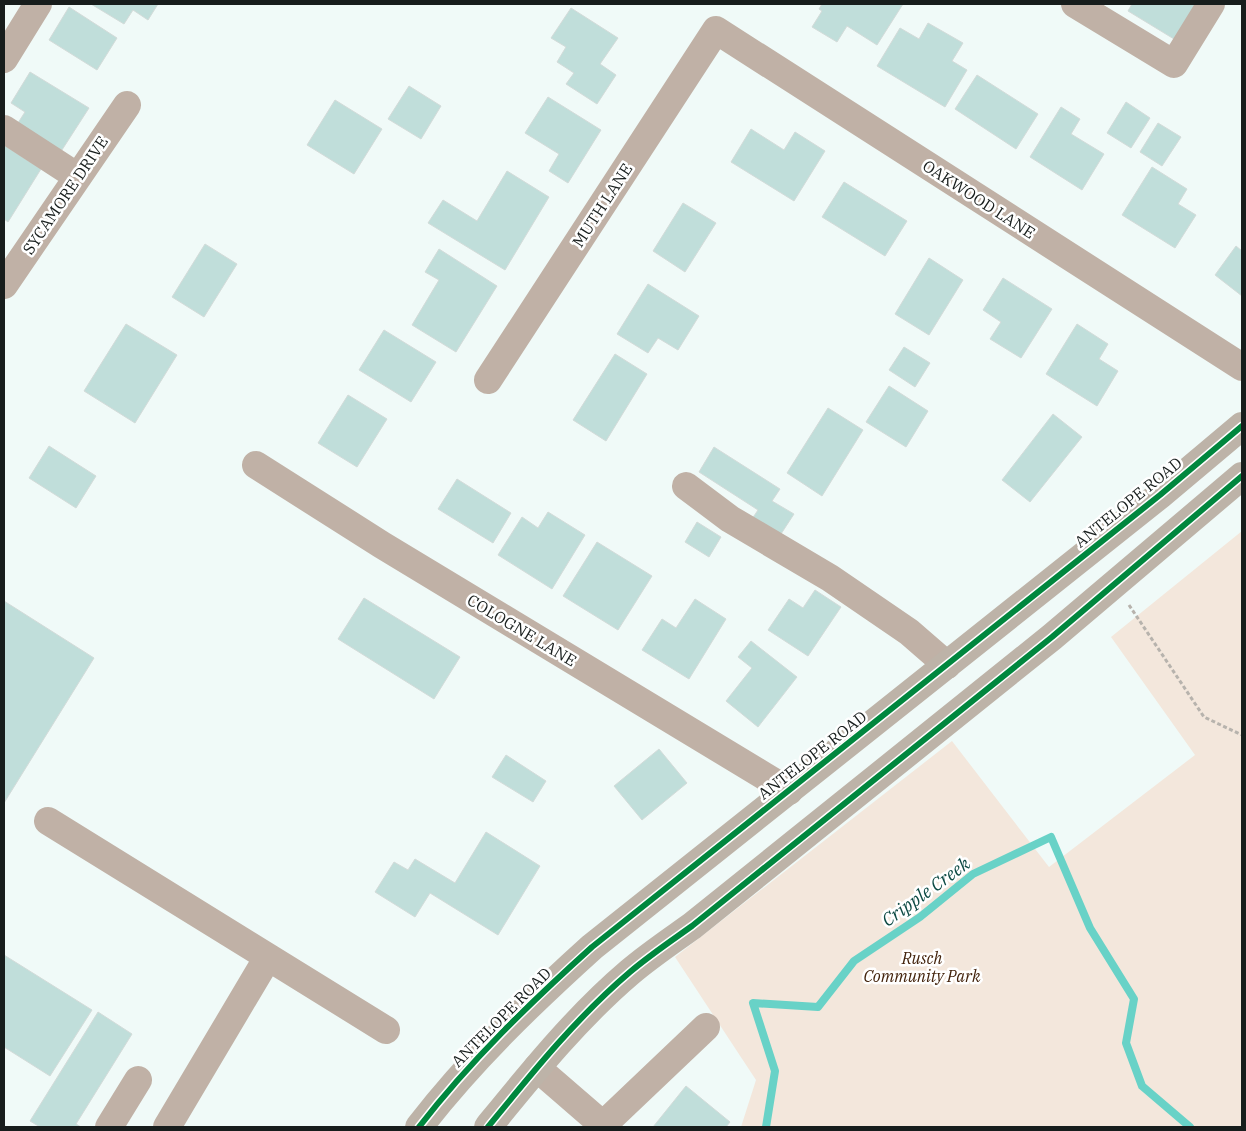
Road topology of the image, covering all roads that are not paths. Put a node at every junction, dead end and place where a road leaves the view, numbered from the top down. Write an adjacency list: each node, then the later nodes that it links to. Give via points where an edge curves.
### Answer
1 (38, 4): 5 (street)
2 (1075, 4): 3 (street, via 1174,64)
3 (1212, 4)
4 (716, 30): 10 (street, OAKWOOD LANE); 11 (street, MUTH LANE)
5 (4, 59)
6 (127, 105): 8 (street, SYCAMORE DRIVE)
7 (4, 128): 8 (street)
8 (78, 177): 9 (street, SYCAMORE DRIVE)
9 (4, 285)
10 (1242, 367)
11 (488, 380)
12 (1242, 426): 16 (main road, ANTELOPE ROAD)
13 (256, 465): 17 (street, COLOGNE LANE, via 382,546)
14 (1242, 476): 22 (main road, via 998,680 630,972 583,1016)
15 (686, 486): 16 (street, via 730,518 830,578 909,632)
16 (947, 665): 17 (main road, ANTELOPE ROAD)
17 (789, 792): 27 (main road, ANTELOPE ROAD, via 592,947 474,1061)
18 (48, 821): 19 (street)
19 (268, 956): 21 (street); 26 (street)
20 (706, 1027): 24 (street)
21 (386, 1030)
22 (537, 1068): 24 (street); 28 (main road)
23 (138, 1080): 25 (street)
24 (602, 1126)
25 (109, 1127)
26 (167, 1127)
27 (419, 1127)
28 (488, 1127)

